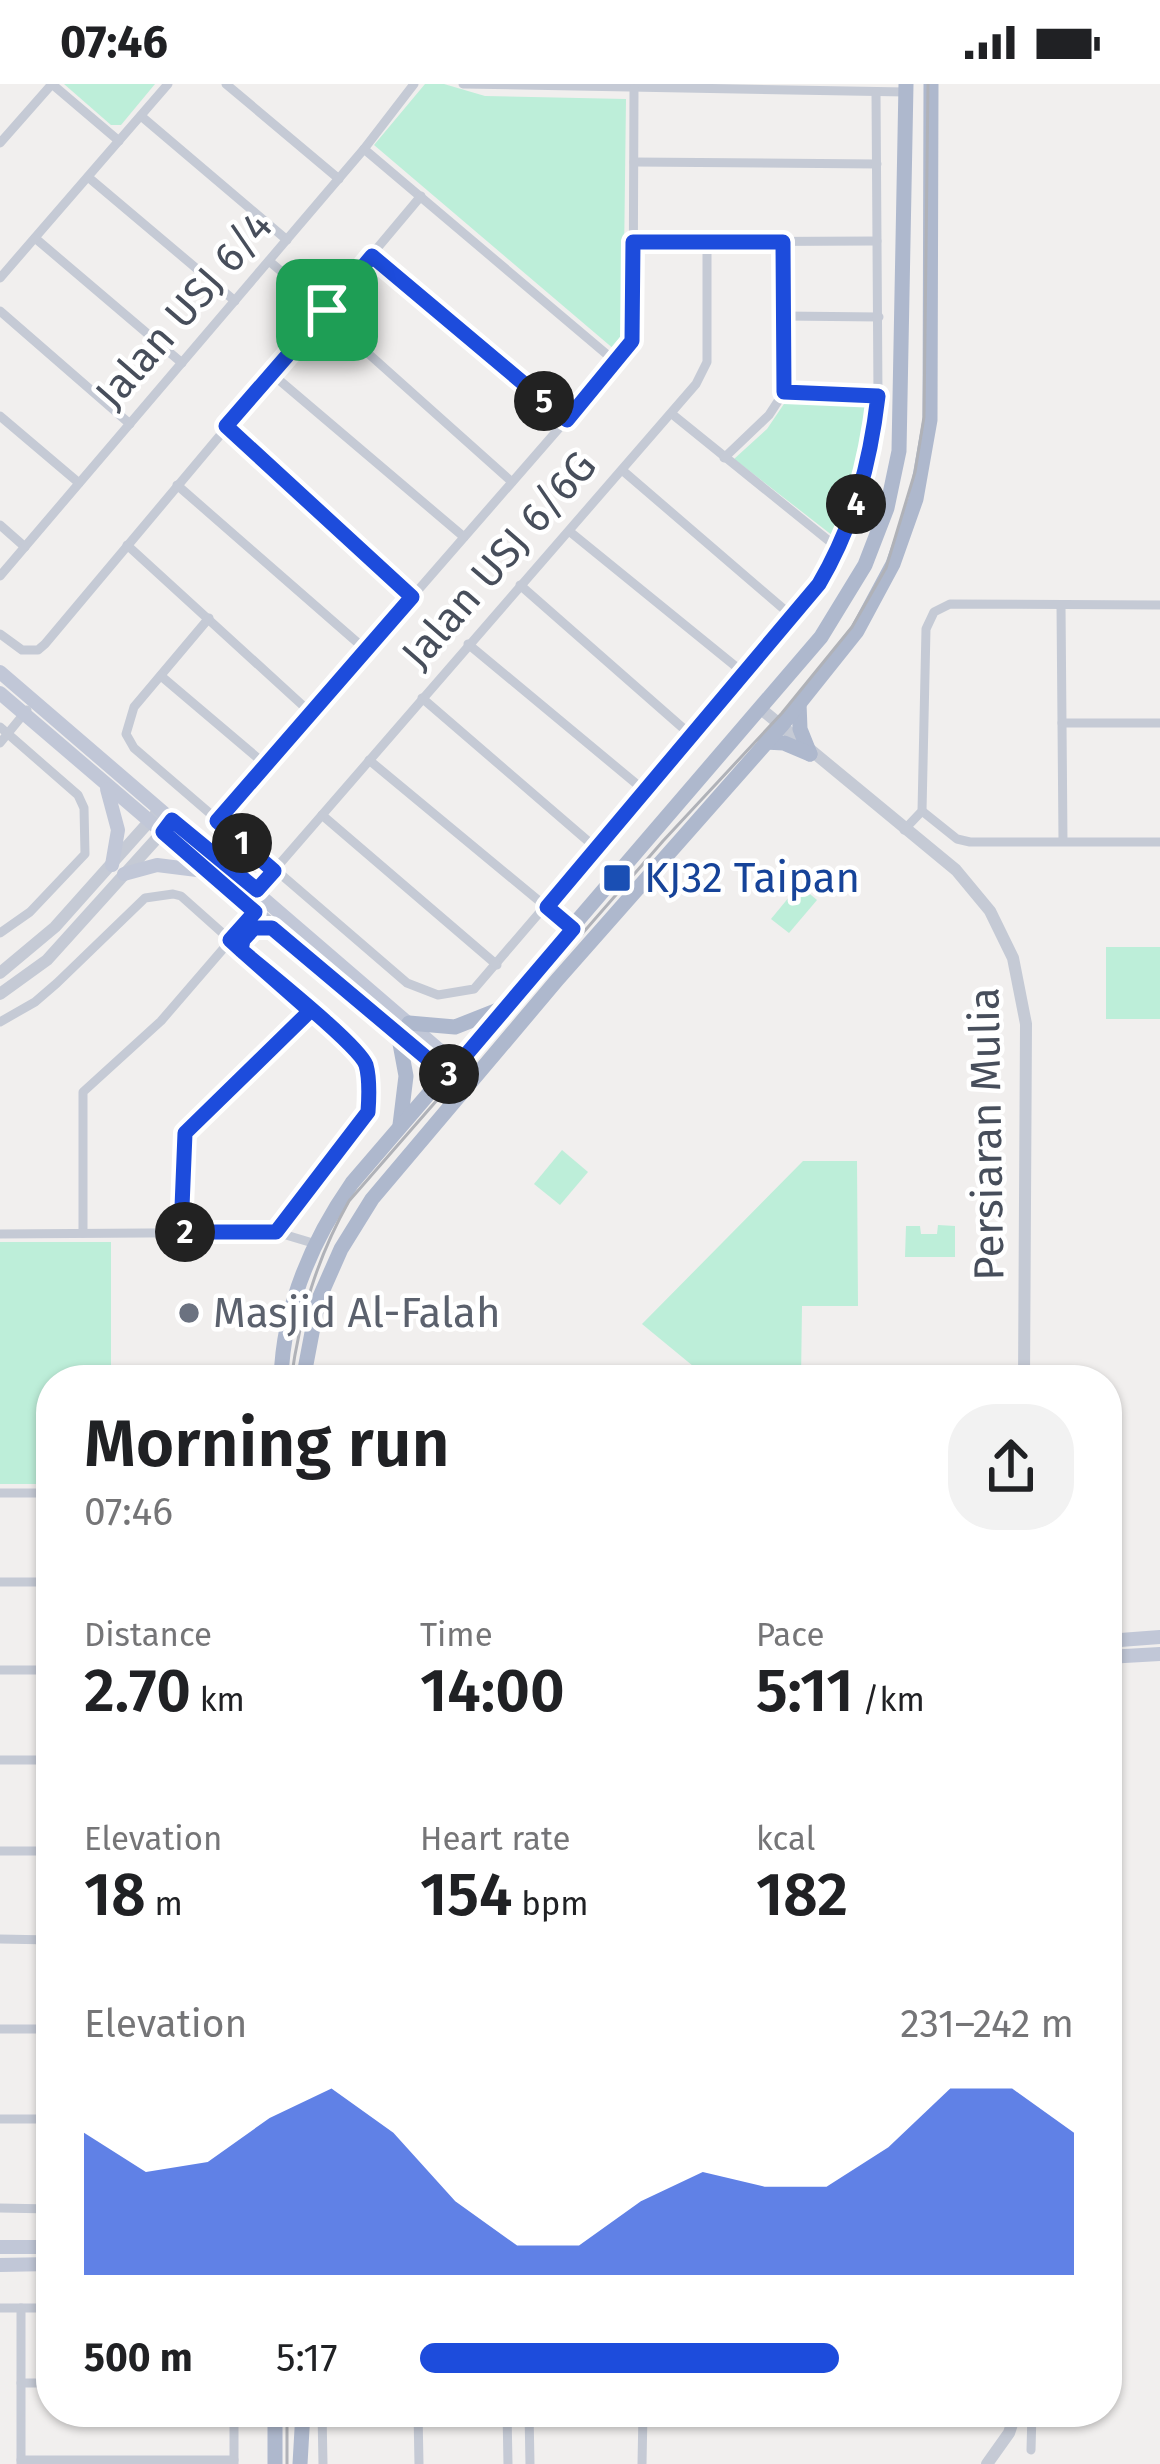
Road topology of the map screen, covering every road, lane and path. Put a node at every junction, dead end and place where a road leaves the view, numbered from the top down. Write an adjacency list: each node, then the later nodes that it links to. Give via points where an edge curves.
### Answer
1 (52, 84): 12 (street); 13 (street)
2 (168, 84): 11 (street)
3 (226, 84): 18 (street)
4 (414, 84): 14 (street, Jalan USJ 6/4)
5 (463, 84): 7 (street)
6 (931, 84): 70 (main road, via 932,392 916,500 879,595)
7 (601, 86): 9 (street)
8 (906, 88): 10 (street); 72 (main road, via 902,424 887,508 850,592)
9 (634, 89): 10 (street); 15 (street)
10 (876, 92): 16 (street)
11 (141, 116): 12 (street); 21 (street)
12 (119, 140): 17 (street)
13 (0, 143)
14 (364, 149): 18 (street, Jalan USJ 6/4); 19 (street)
15 (634, 162): 16 (street); 23 (street)
16 (877, 164): 22 (street)
17 (88, 177): 20 (street); 29 (street)
18 (339, 179): 21 (street, Jalan USJ 6/4)
19 (421, 196): 26 (street); 35 (street)
20 (35, 238): 28 (street); 34 (street)
21 (287, 240): 27 (street, Jalan USJ 6/4)
22 (877, 241): 25 (street); 33 (street)
23 (633, 242): 24 (street); 35 (street, via 632,341)
24 (707, 242): 25 (street); 39 (street, Jalan USJ 6/6G, via 707,362)
25 (783, 242): 32 (street)
26 (372, 256): 31 (street); 41 (street)
27 (269, 261): 29 (street, Jalan USJ 6/4); 31 (street)
28 (0, 278)
29 (235, 301): 34 (street, Jalan USJ 6/4)
30 (0, 311): 42 (street)
31 (326, 312): 36 (street); 46 (street)
32 (784, 316): 33 (street); 37 (street)
33 (879, 316): 38 (street)
34 (182, 362): 42 (street, Jalan USJ 6/4)
35 (617, 362): 41 (street)
36 (272, 374): 43 (street); 51 (street)
37 (784, 392): 38 (street); 44 (street)
38 (878, 396): 54 (street, via 867,470)
39 (672, 414): 44 (street); 45 (street, Jalan USJ 6/6G)
40 (0, 416): 47 (street)
41 (567, 420): 46 (street)
42 (130, 424): 47 (street, Jalan USJ 6/4)
43 (226, 426): 48 (street); 57 (street)
44 (724, 458): 54 (street)
45 (622, 470): 50 (street, Jalan USJ 6/6G); 60 (street)
46 (512, 482): 51 (street)
47 (79, 483): 53 (street, Jalan USJ 6/4)
48 (178, 485): 52 (street); 64 (street)
49 (0, 526): 53 (street)
50 (569, 531): 56 (street, Jalan USJ 6/6G); 66 (street)
51 (464, 537): 57 (street)
52 (127, 545): 61 (street); 62 (street, via 38,650 22,650)
53 (25, 547): 55 (street, Jalan USJ 6/4)
54 (839, 549): 60 (street)
55 (0, 576)
56 (520, 585): 63 (street, Jalan USJ 6/6G); 78 (street)
57 (412, 597): 64 (street)
58 (1060, 605): 59 (street); 74 (street); 85 (street, via 940,607 928,619)
59 (1160, 605)
60 (793, 617): 66 (street)
61 (209, 618): 67 (street); 73 (street)
62 (0, 634)
63 (468, 644): 69 (street, Jalan USJ 6/6G); 84 (street)
64 (366, 650): 73 (street)
65 (0, 672): 71 (main road)
66 (745, 674): 78 (street)
67 (161, 676): 82 (street); 88 (street, via 134,707 126,734)
68 (0, 693): 71 (main road)
69 (422, 698): 81 (street, Jalan USJ 6/6G); 93 (street)
70 (799, 703): 76 (main road); 80 (main road)
71 (30, 708): 77 (street); 83 (main road); 86 (main road)
72 (761, 709): 76 (street, Persiaran Mulia); 101 (main road)
73 (311, 713): 82 (street)
74 (1062, 723): 75 (street); 91 (street)
75 (1160, 723)
76 (782, 725): 79 (main road); 80 (street, Persiaran Mulia)
77 (3, 734): 102 (street, via 78,795 86,854)
78 (692, 736): 84 (street)
79 (765, 742): 80 (main road); 113 (main road)
80 (810, 754): 90 (street, Persiaran Mulia)
81 (369, 760): 87 (street, Jalan USJ 6/6G); 98 (street)
82 (266, 765): 88 (street)
83 (104, 782): 86 (main road); 94 (main road, via 118,830)
84 (645, 791): 93 (street)
85 (922, 811): 90 (street); 91 (street, via 970,842)
86 (154, 815): 89 (main road); 94 (street)
87 (322, 815): 95 (street, Jalan USJ 6/6G); 105 (street)
88 (217, 821): 95 (street)
89 (168, 826): 94 (street); 96 (main road); 97 (main road)
90 (904, 830): 122 (street, Persiaran Mulia, via 975,890 1019,978 1026,1024)
91 (1063, 841): 92 (street)
92 (1160, 842)
93 (596, 848): 98 (street)
94 (118, 870): 96 (main road, via 165,865); 106 (street); 107 (street, via 47,960)
95 (274, 871): 97 (street, Jalan USJ 6/6G); 105 (street, via 416,989 464,993)
96 (210, 872): 99 (main road)
97 (257, 890): 111 (main road)
98 (547, 907): 101 (street); 105 (street)
99 (255, 912): 100 (main road); 103 (street)
100 (272, 928): 104 (street, via 254,928); 111 (main road)
101 (573, 929): 108 (main road)
102 (0, 933)
103 (230, 940): 104 (street); 110 (street, via 181,896 149,896 58,983); 117 (street, via 161,1021 83,1092)
104 (241, 950): 109 (street)
105 (497, 965)
106 (0, 973)
107 (0, 994)
108 (504, 1007): 111 (main road, via 455,1027); 112 (main road)
109 (310, 1011): 115 (street, via 185,1133); 116 (street, via 364,1061 368,1112)
110 (0, 1022)
111 (404, 1028): 112 (main road); 114 (main road)
112 (452, 1070): 113 (main road); 114 (main road)
113 (469, 1084): 121 (main road, via 340,1249 318,1300)
114 (397, 1133): 119 (main road, via 344,1195)
115 (181, 1232): 116 (street); 117 (street)
116 (276, 1232): 119 (street)
117 (83, 1233): 118 (street)
118 (0, 1234)
119 (317, 1244): 120 (main road, via 290,1312)
120 (283, 1365)
121 (306, 1365)
122 (1024, 1365)
123 (0, 1492): 124 (street)
124 (36, 1493)
125 (0, 1582): 126 (street)
126 (36, 1582)
127 (1160, 1637): 128 (main road)
128 (1122, 1641)
129 (1160, 1654): 130 (main road)
130 (1122, 1656)
131 (0, 1670): 132 (street)
132 (36, 1670)
133 (0, 1760): 134 (street)
134 (36, 1760)
135 (0, 1851): 136 (street)
136 (36, 1851)
137 (0, 1940): 138 (street)
138 (36, 1940)
139 (0, 2029): 140 (street)
140 (36, 2029)
141 (0, 2119): 142 (street)
142 (36, 2119)
143 (0, 2208): 144 (street)
144 (36, 2209)
145 (0, 2247): 146 (main road)
146 (36, 2247)
147 (36, 2264): 148 (main road)
148 (0, 2265)
149 (0, 2308): 150 (street)
150 (22, 2308): 151 (street); 152 (street)
151 (36, 2308)
152 (21, 2383): 153 (street); 165 (street)
153 (36, 2383)
154 (234, 2427): 166 (street)
155 (275, 2427): 167 (main road)
156 (302, 2427): 168 (main road)
157 (322, 2427): 169 (street)
158 (418, 2427): 170 (street)
159 (508, 2427): 171 (street)
160 (529, 2427): 172 (street)
161 (643, 2427): 173 (street)
162 (1011, 2427): 174 (street)
163 (1031, 2427): 164 (street)
164 (1031, 2450)
165 (21, 2462): 166 (street)
166 (234, 2462)
167 (275, 2464)
168 (300, 2464)
169 (323, 2464)
170 (418, 2464)
171 (508, 2464)
172 (530, 2464)
173 (642, 2464)
174 (987, 2464)

